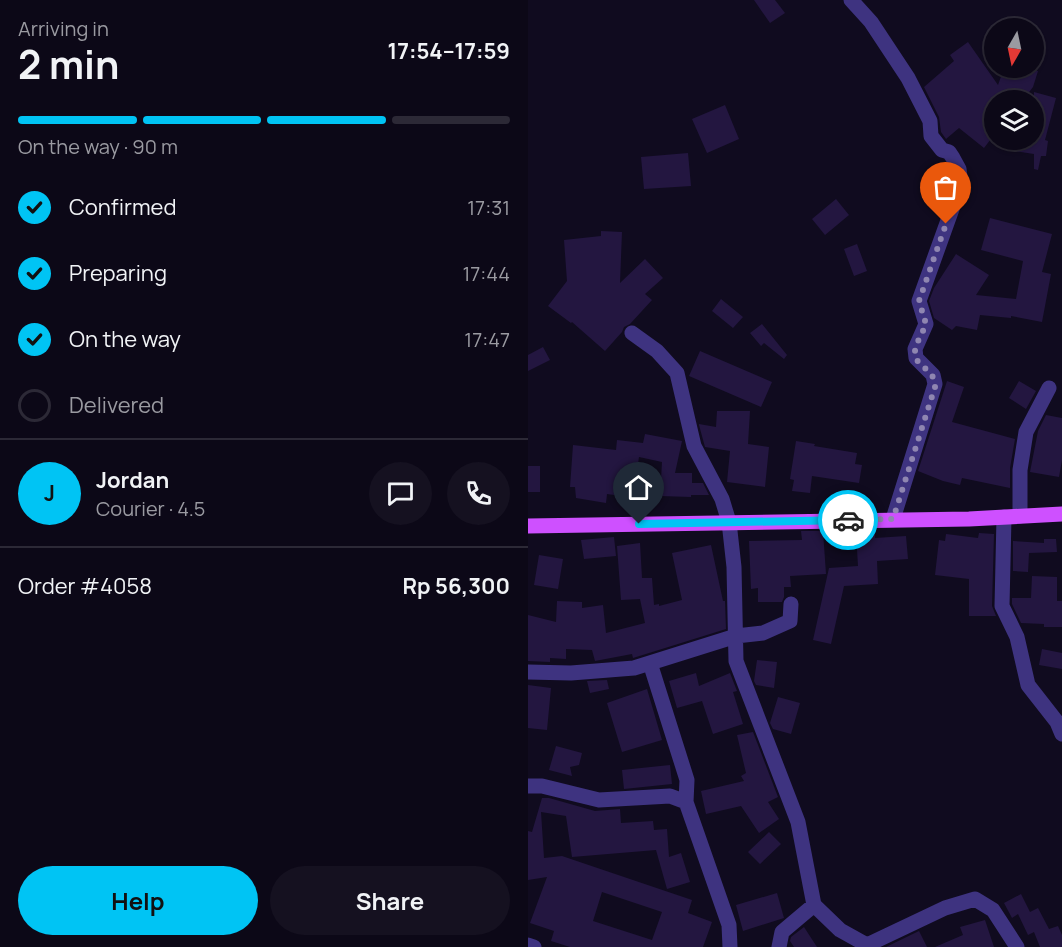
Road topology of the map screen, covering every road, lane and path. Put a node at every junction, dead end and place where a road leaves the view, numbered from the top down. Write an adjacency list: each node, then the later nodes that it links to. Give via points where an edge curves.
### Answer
1 (851, 0): 7 (street, via 872,22 908,78 930,121 931,135 942,150 949,152 959,169 961,184 919,301 927,322 915,349 916,358 933,375 935,384)
2 (632, 333): 8 (street, via 657,351 676,373 694,446 722,499)
3 (1049, 388): 5 (street, via 1026,432 1020,470)
4 (1062, 514): 5 (main road)
5 (1020, 516): 6 (main road)
6 (1004, 517): 7 (main road); 14 (street, via 1002,606 1017,637 1029,685)
7 (893, 519): 8 (main road)
8 (729, 522): 9 (main road); 11 (street)
9 (528, 526)
10 (791, 604): 11 (street, via 790,621 763,633)
11 (736, 636): 12 (street); 17 (street, via 736,661 798,822)
12 (650, 663): 13 (street, via 571,673); 16 (street, via 687,780)
13 (528, 672)
14 (1062, 734)
15 (528, 786): 16 (street, via 599,800 670,796)
16 (686, 802): 21 (street, via 729,925)
17 (814, 905): 19 (street, via 840,930); 22 (street, via 782,932)
18 (528, 945): 20 (street)
19 (868, 946): 23 (street, via 945,908 975,899 993,910)
20 (534, 947)
21 (730, 947)
22 (778, 947)
23 (1017, 947)

